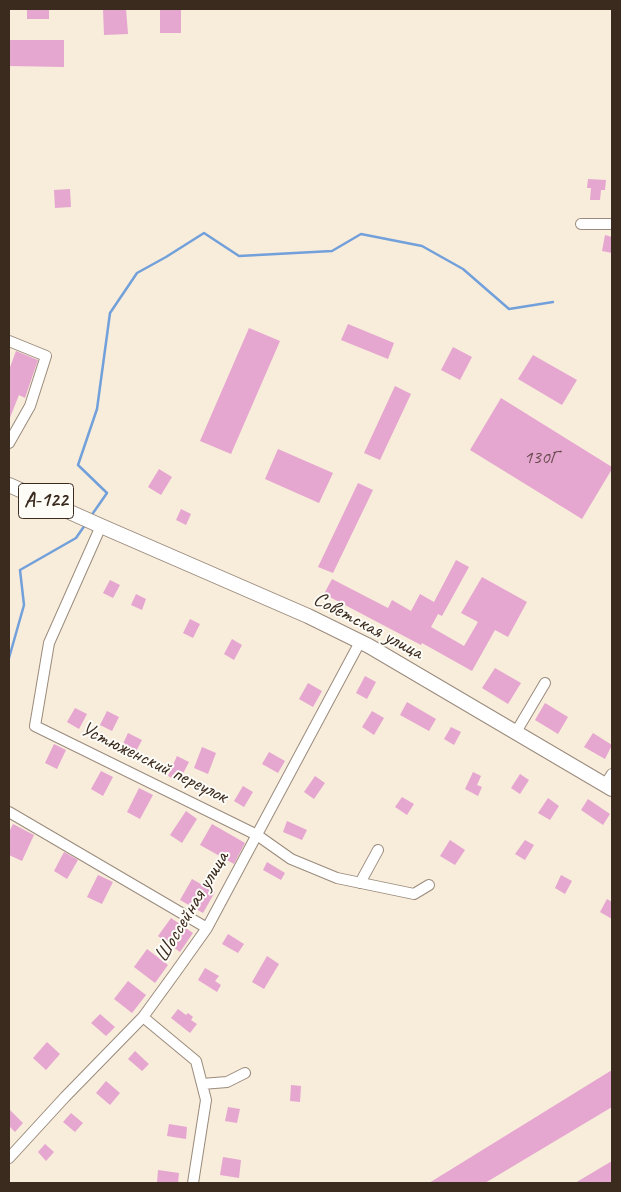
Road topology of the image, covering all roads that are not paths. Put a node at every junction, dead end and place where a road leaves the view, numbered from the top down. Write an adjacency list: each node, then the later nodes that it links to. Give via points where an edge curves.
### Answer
1 (581, 224): 2 (street)
2 (612, 224)
3 (9, 341): 4 (street, via 46,356 30,406)
4 (9, 443)
5 (9, 485): 6 (main road, Советская улица / А-122)
6 (92, 523): 7 (main road, Советская улица, via 308,616); 12 (street, Устюженский переулок, via 48,643 35,726)
7 (360, 642): 9 (main road, Советская улица); 12 (street, Шоссейная улица)
8 (545, 683): 9 (street)
9 (516, 732): 10 (main road, Советская улица)
10 (610, 783)
11 (9, 812): 16 (street)
12 (257, 834): 14 (street, Устюженский переулок, via 291,859 337,878); 16 (street, Шоссейная улица)
13 (378, 850): 14 (street)
14 (360, 883): 15 (street, Устюженский переулок, via 414,894)
15 (429, 885)
16 (207, 928): 17 (street, Шоссейная улица)
17 (143, 1017): 19 (street, via 196,1061); 20 (street, Шоссейная улица)
18 (245, 1073): 19 (street, via 227,1082)
19 (202, 1084): 21 (street, via 206,1100)
20 (9, 1158)
21 (193, 1183)

